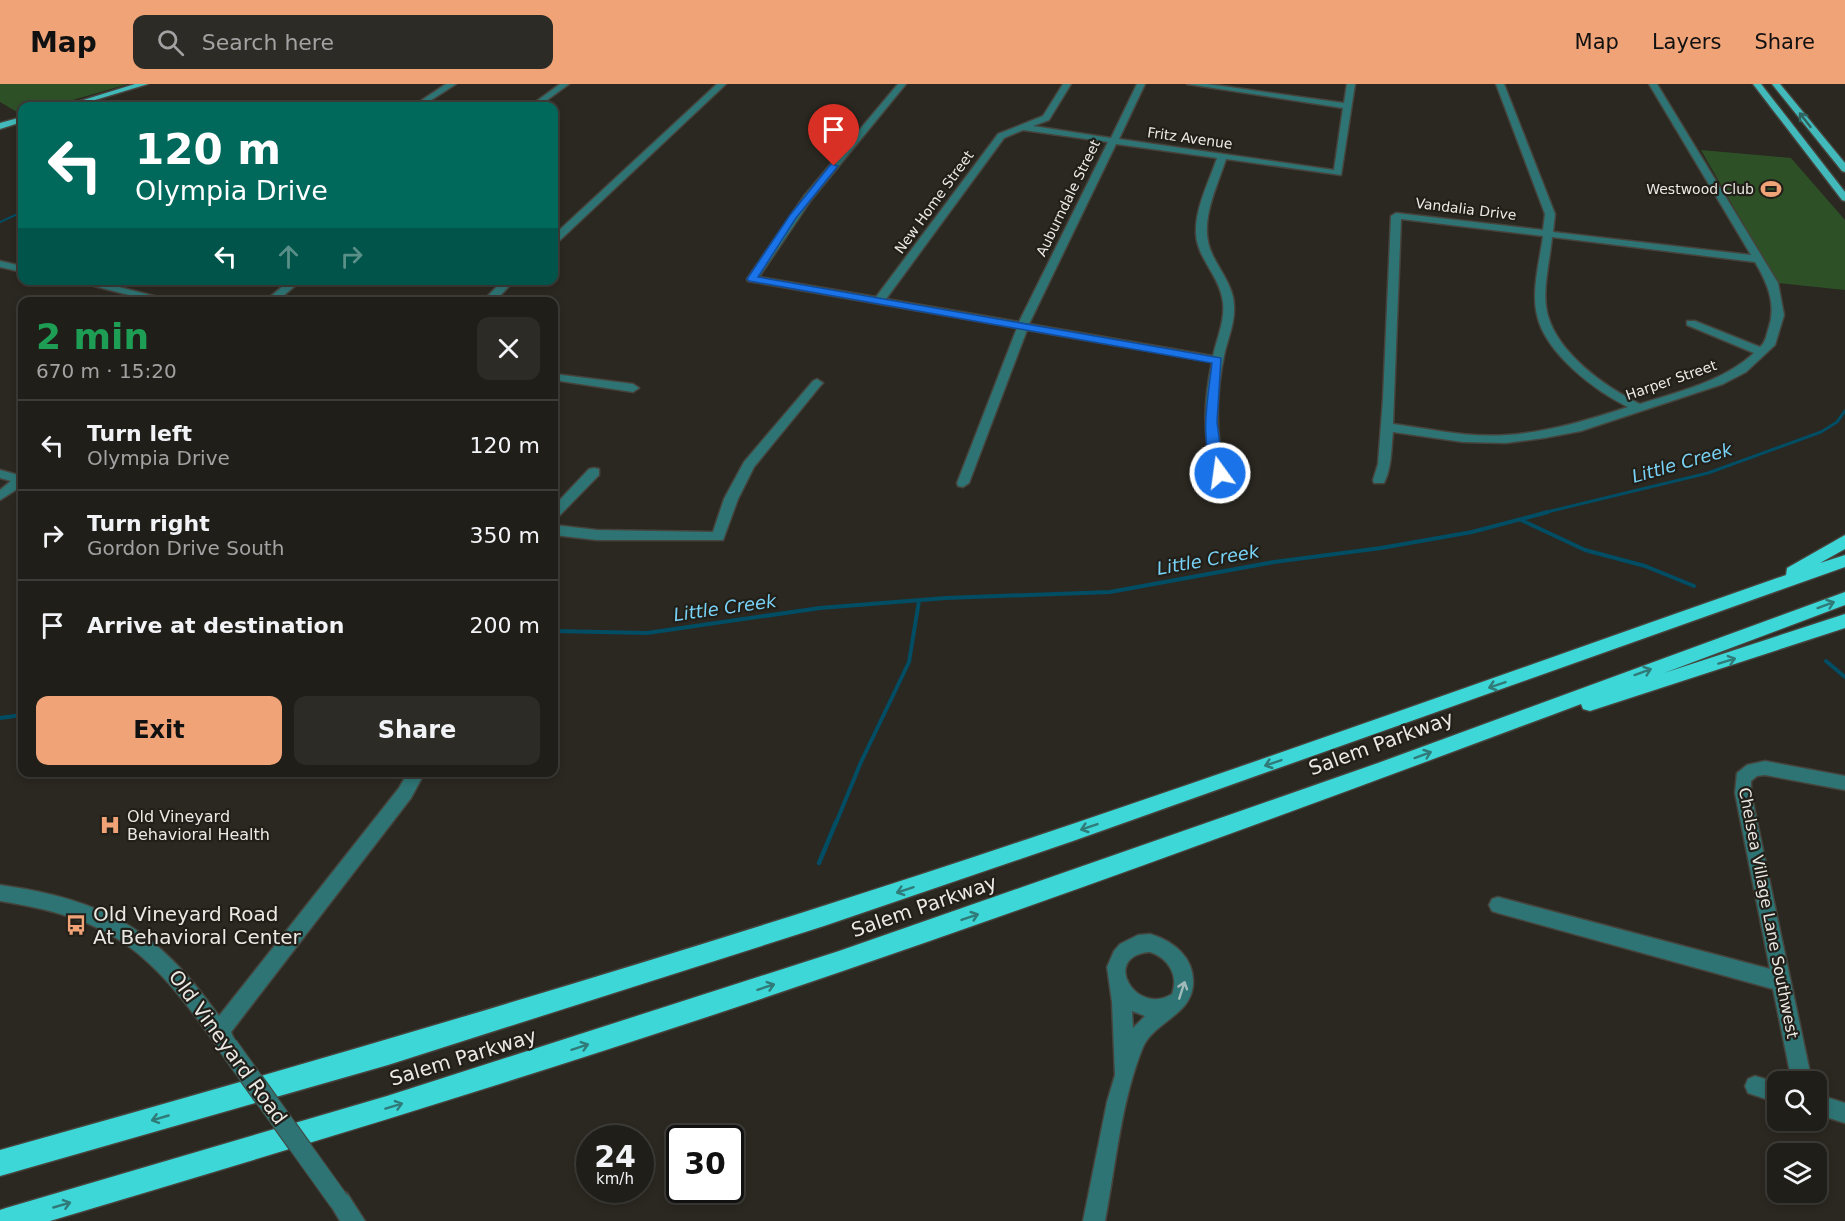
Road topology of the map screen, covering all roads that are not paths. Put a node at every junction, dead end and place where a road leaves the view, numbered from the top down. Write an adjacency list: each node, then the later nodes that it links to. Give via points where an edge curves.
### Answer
1 (144, 84): 15 (main road)
2 (436, 84): 14 (street)
3 (565, 84): 17 (street)
4 (722, 84): 29 (street)
5 (902, 84): 39 (street, via 807,198 752,279)
6 (1066, 84): 19 (street)
7 (1141, 84): 24 (street, Auburndale Street)
8 (1191, 84): 18 (street)
9 (1351, 84): 18 (street)
10 (1500, 84): 28 (street, via 1550,214)
11 (1653, 84): 30 (street, Harper Street)
12 (1758, 84): 27 (main road)
13 (1776, 84): 26 (main road, one-way to 13)
14 (449, 86): 16 (street)
15 (82, 102)
16 (423, 102)
17 (540, 102)
18 (1347, 106): 25 (street, Fritz Avenue, via 1338,173)
19 (1046, 118): 22 (street, New Home Street); 23 (street)
20 (18, 121): 21 (main road)
21 (0, 126)
22 (1019, 127): 23 (street, Fritz Avenue); 39 (street, New Home Street, via 1001,136 989,149 961,193)
23 (1039, 130): 24 (street, Fritz Avenue)
24 (1112, 140): 25 (street, Fritz Avenue); 41 (street, Auburndale Street)
25 (1222, 157): 43 (street, via 1201,231 1229,303)
26 (1845, 169)
27 (1845, 198)
28 (1548, 234): 30 (street, Vandalia Drive); 47 (street, via 1542,315 1554,342 1591,378); 48 (street, Vandalia Drive, via 1396,216)
29 (558, 236)
30 (1759, 259): 42 (street, Harper Street, via 1773,283 1779,315 1776,331)
31 (0, 264): 32 (street)
32 (18, 268)
33 (98, 285): 36 (street)
34 (291, 285): 37 (street)
35 (505, 285): 38 (street)
36 (150, 297)
37 (275, 297)
38 (492, 297)
39 (878, 302): 41 (street)
40 (1691, 323): 42 (street)
41 (1023, 326): 43 (street); 55 (street, Auburndale Street)
42 (1761, 352): 47 (street, Harper Street, via 1742,370 1719,382)
43 (1217, 360): 50 (street, via 1211,422 1214,457)
44 (558, 378): 46 (street)
45 (817, 384): 58 (street, via 748,465 718,537)
46 (633, 387)
47 (1638, 408): 48 (street, Harper Street, via 1576,428 1506,439 1463,438)
48 (1387, 427): 53 (street, Vandalia Drive)
49 (594, 472): 57 (street)
50 (1220, 473)
51 (0, 474): 52 (street)
52 (18, 479)
53 (1379, 480)
54 (18, 483): 56 (street)
55 (963, 483)
56 (0, 496)
57 (558, 509)
58 (558, 530)
59 (1845, 541): 61 (highway, via 1803,564)
60 (1845, 561): 61 (highway, Salem Parkway)
61 (1782, 582): 79 (highway, Salem Parkway, one-way to 79, via 1519,677 824,916 399,1049)
62 (1845, 598): 64 (highway, Salem Parkway, one-way to 62)
63 (1845, 621): 64 (highway, one-way to 63, via 1573,710)
64 (1529, 716): 80 (highway, Salem Parkway, one-way to 64, via 378,1111 709,1006 972,917)
65 (414, 777): 72 (street)
66 (1845, 783): 69 (street, Chelsea Village Lane Southwest, via 1765,768 1753,770 1743,778)
67 (0, 893): 72 (street, Old Vineyard Road, via 86,914 140,942 186,986)
68 (1498, 905): 69 (street)
69 (1782, 982): 73 (street, Chelsea Village Lane Southwest)
70 (1120, 989): 71 (street, via 1140,1006); 71 (street, one-way to 70, via 1179,1000 1186,979 1171,952 1156,945 1141,944 1128,949 1119,960 1116,974); 74 (street)
71 (1166, 1008): 74 (street, via 1136,1039)
72 (224, 1039): 81 (street, Old Vineyard Road, bridge)
73 (1800, 1071)
74 (1125, 1074): 82 (street)
75 (1755, 1086): 76 (street)
76 (1767, 1090)
77 (1827, 1107): 78 (street)
78 (1845, 1113)
79 (0, 1163)
80 (6, 1221)
81 (354, 1221)
82 (1094, 1221)

